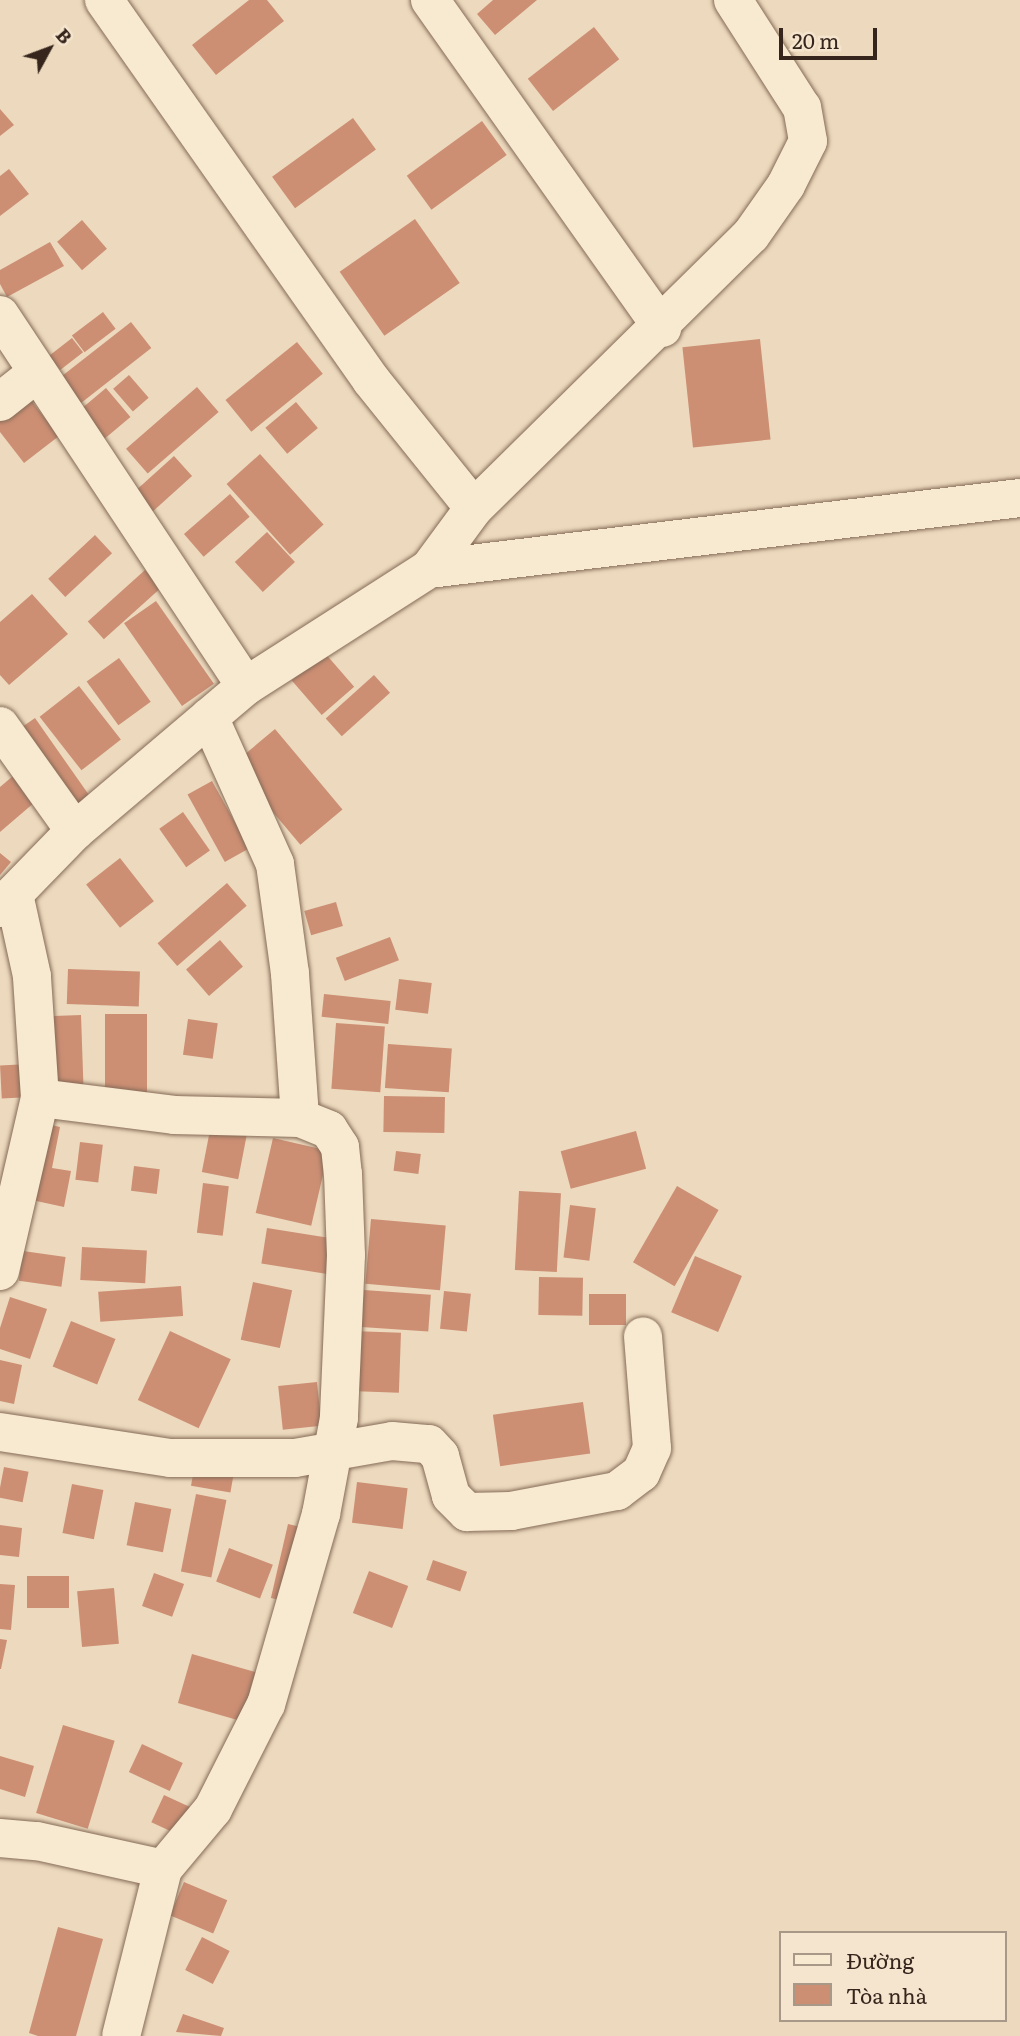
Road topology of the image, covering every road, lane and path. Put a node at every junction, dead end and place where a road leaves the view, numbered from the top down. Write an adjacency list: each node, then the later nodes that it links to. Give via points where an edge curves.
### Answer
1 (104, 0): 9 (street, via 371,380)
2 (430, 0): 5 (street)
3 (733, 0): 5 (street, via 802,108 808,141 751,234)
4 (0, 315): 6 (street)
5 (662, 328): 9 (street)
6 (38, 372): 7 (street); 11 (street)
7 (0, 402)
8 (1020, 498): 10 (street)
9 (474, 508): 10 (street)
10 (429, 569): 11 (street)
11 (246, 686): 12 (street)
12 (209, 717): 14 (street); 17 (street, via 275,864 290,974)
13 (0, 726): 14 (street)
14 (75, 831): 15 (street)
15 (7, 901): 16 (street, via 32,976)
16 (40, 1098): 17 (street, via 174,1115); 18 (street)
17 (300, 1118): 21 (street, via 329,1130 340,1147 343,1174 345,1255)
18 (0, 1271)
19 (643, 1336): 21 (street, via 652,1448 641,1473 617,1490 511,1511 467,1512 451,1496 440,1456 429,1444 392,1441)
20 (0, 1432): 21 (street, via 170,1458 295,1458)
21 (335, 1453): 23 (street, via 266,1704 213,1809)
22 (0, 1838): 23 (street, via 37,1841)
23 (163, 1869): 24 (street)
24 (121, 2036)

